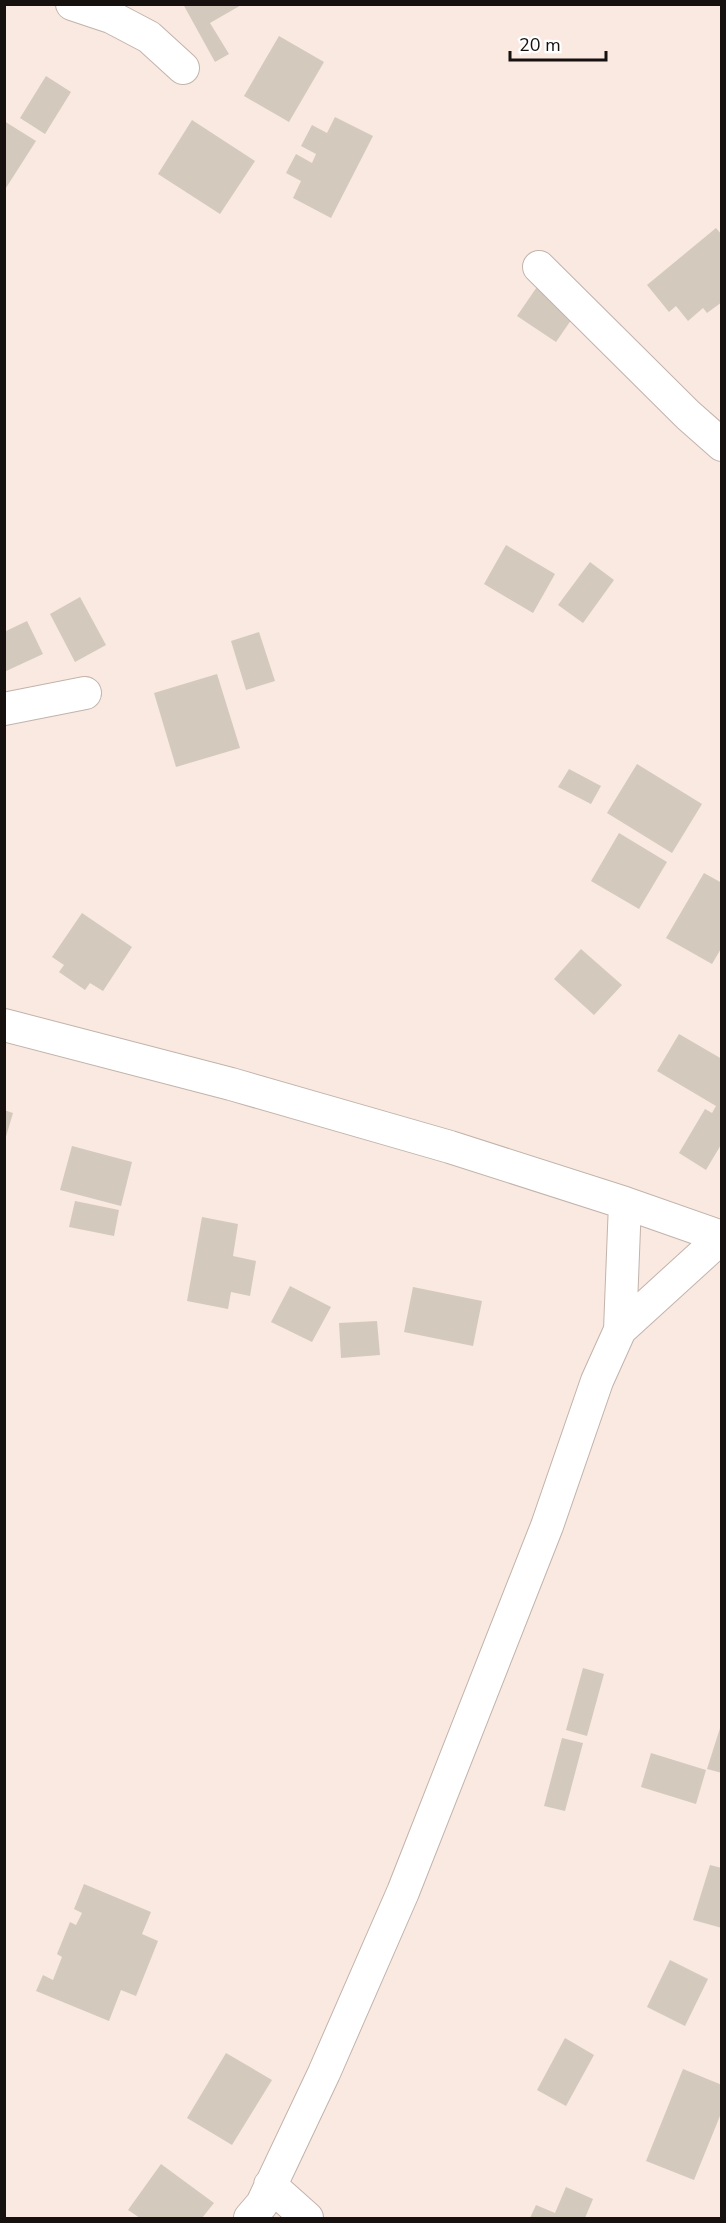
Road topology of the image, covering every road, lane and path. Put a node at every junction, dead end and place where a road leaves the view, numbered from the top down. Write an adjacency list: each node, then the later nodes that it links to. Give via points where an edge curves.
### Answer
1 (72, 4): 2 (street, via 111,17 149,37)
2 (183, 68)
3 (539, 267): 4 (street)
4 (722, 445)
5 (85, 693): 6 (street)
6 (4, 709)
7 (7, 1033): 8 (street, via 254,1090)
8 (625, 1203): 9 (street); 10 (street)
9 (722, 1237): 10 (street)
10 (620, 1330): 11 (street, via 597,1381 547,1526 404,1892)
11 (270, 2185): 12 (street, via 262,2204); 13 (street)
12 (250, 2218)
13 (307, 2218)

